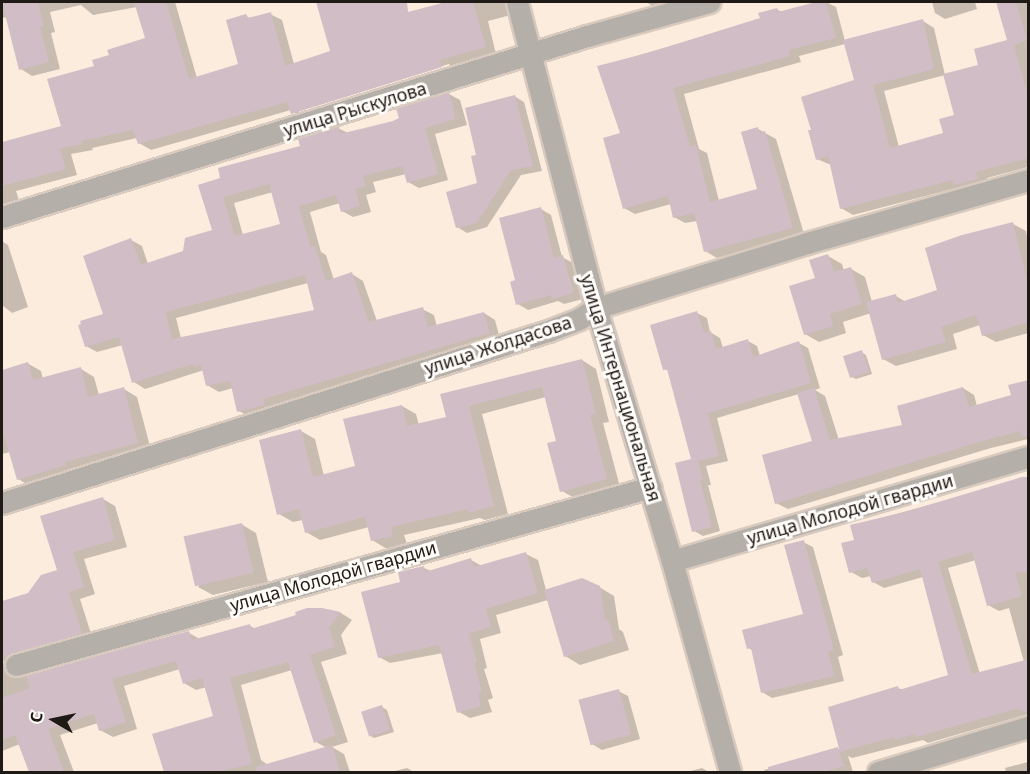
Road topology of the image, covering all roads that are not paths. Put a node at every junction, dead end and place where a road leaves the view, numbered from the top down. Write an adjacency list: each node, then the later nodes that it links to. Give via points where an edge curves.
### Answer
1 (517, 2): 3 (street, улица Интернациональная)
2 (709, 2): 3 (street, улица Рыскулова)
3 (530, 56): 5 (street, улица Рыскулова); 6 (street, улица Интернациональная)
4 (1029, 180): 6 (street, улица Жолдасова)
5 (2, 217)
6 (596, 308): 8 (street, улица Интернациональная); 9 (street, улица Жолдасова, via 548,331)
7 (1029, 457): 10 (street, улица Молодой гвардии)
8 (651, 487): 10 (street, улица Интернациональная); 11 (street, улица Молодой гвардии)
9 (2, 503)
10 (672, 561): 13 (street, улица Интернациональная)
11 (16, 665)
12 (1029, 727): 14 (street)
13 (730, 772)
14 (878, 772)

